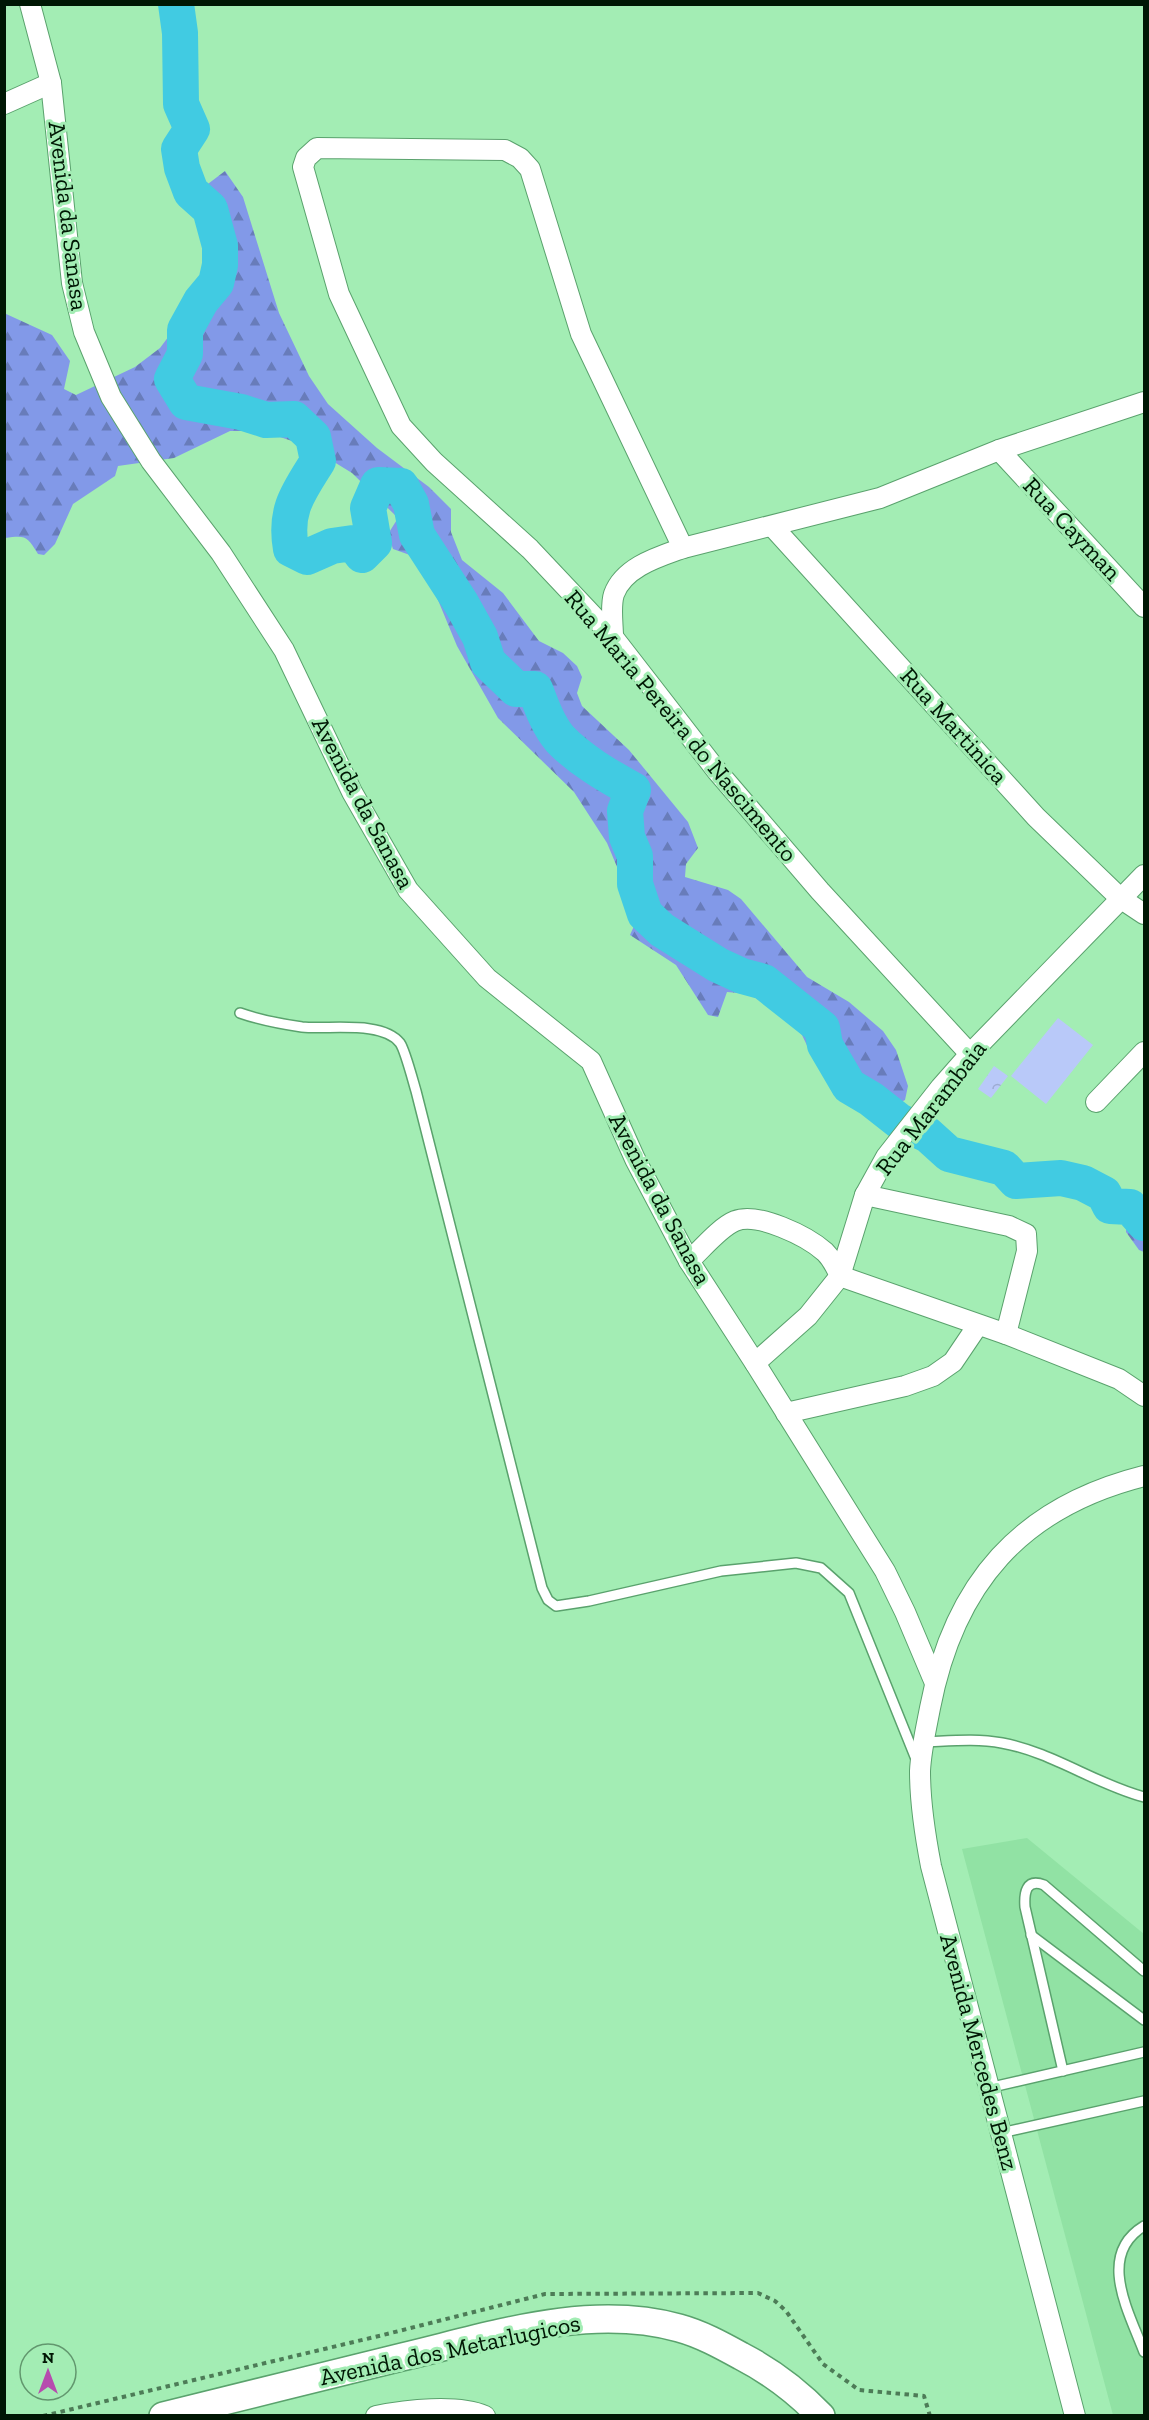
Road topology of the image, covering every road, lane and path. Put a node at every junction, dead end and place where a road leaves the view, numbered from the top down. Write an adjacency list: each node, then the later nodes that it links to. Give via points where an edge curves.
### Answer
1 (30, 4): 2 (street, Avenida da Sanasa)
2 (51, 83): 3 (street); 18 (street, Avenida da Sanasa, via 72,283 84,332 111,397 284,650 352,792 408,890 488,978 591,1061 634,1159)
3 (4, 104)
4 (1144, 402): 5 (street)
5 (999, 450): 6 (street, via 880,498); 8 (street, Rua Cayman)
6 (774, 527): 7 (street); 11 (street, Rua Martinica, via 1036,817)
7 (683, 548): 9 (street, via 657,557 620,583 613,596); 9 (street, Rua Maria Pereira do Nascimento, via 581,334 530,169 520,158 505,150 317,148 306,158 303,167 339,294 400,426 530,549)
8 (1144, 607)
9 (613, 637): 15 (street, Rua Maria Pereira do Nascimento, via 819,891)
10 (1144, 875): 11 (street, Rua Marambaia)
11 (1120, 898): 12 (street, Rua Martinica); 15 (street, Rua Marambaia)
12 (1144, 914)
13 (240, 1013): 28 (lane, via 304,1027 381,1031 400,1043 416,1091 536,1566 548,1600 556,1606 589,1601 722,1571 796,1563 821,1568 849,1593)
14 (1144, 1052): 16 (street)
15 (970, 1054): 17 (street, Rua Marambaia, via 886,1157)
16 (1096, 1102)
17 (865, 1195): 19 (street, Rua Marambaia); 21 (street, via 1009,1226 1026,1234 1028,1251)
18 (689, 1261): 19 (street, via 729,1224 753,1219 796,1234 816,1246 832,1260); 22 (street, Avenida da Sanasa)
19 (840, 1276): 20 (street); 22 (street, Rua Marambaia, via 808,1316)
20 (978, 1325): 21 (street); 24 (street, via 953,1362 933,1376)
21 (1006, 1334): 23 (street, via 1119,1379)
22 (755, 1363): 24 (street, Avenida da Sanasa)
23 (1144, 1396)
24 (786, 1413): 26 (street, Avenida da Sanasa, via 885,1571)
25 (1144, 1476): 26 (street, Avenida Mercedes Benz, via 1075,1500 1034,1524 1004,1550 957,1619)
26 (934, 1683): 27 (street, Avenida Mercedes Benz)
27 (923, 1742): 28 (street, Avenida Mercedes Benz); 29 (lane, via 1004,1743 1067,1765 1120,1791)
28 (920, 1769): 35 (street, Avenida Mercedes Benz, via 931,1866)
29 (1144, 1797)
30 (1031, 1935): 31 (lane, via 1025,1891 1038,1883); 32 (lane); 34 (lane)
31 (1144, 1971)
32 (1144, 2020)
33 (1144, 2052): 34 (lane)
34 (1063, 2071): 35 (lane)
35 (988, 2088): 37 (street, Avenida Mercedes Benz)
36 (1144, 2101): 37 (lane)
37 (1000, 2134): 44 (street, Avenida Mercedes Benz)
38 (1144, 2226): 39 (lane, via 1125,2243 1119,2266 1121,2291)
39 (1144, 2352)
40 (163, 2415): 43 (main road, Avenida dos Metarlugicos, via 491,2336 579,2320 611,2319 646,2321 713,2340 759,2366)
41 (376, 2415): 42 (street, via 460,2410)
42 (485, 2415)
43 (821, 2415)
44 (1075, 2415)

